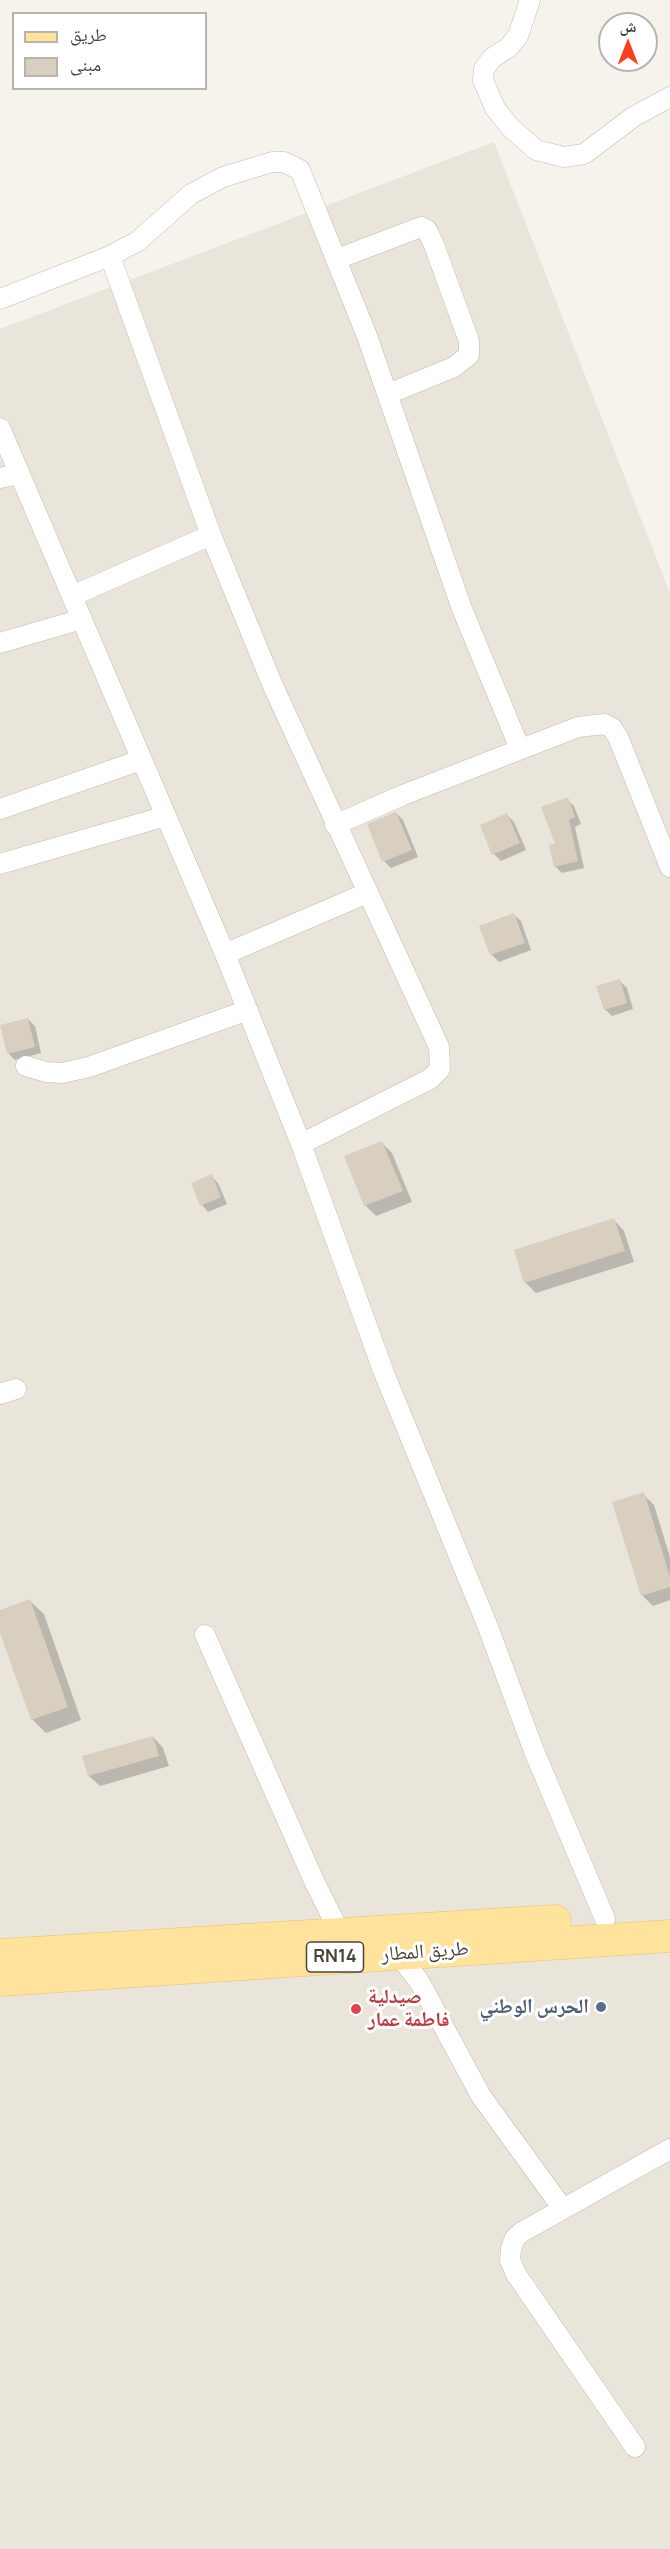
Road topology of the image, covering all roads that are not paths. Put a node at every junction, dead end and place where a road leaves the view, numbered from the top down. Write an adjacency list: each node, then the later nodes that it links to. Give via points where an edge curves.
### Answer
1 (530, 0): 2 (street, via 518,36 492,58 484,69 483,80 495,108 536,150 564,157 584,154 633,117)
2 (670, 97)
3 (110, 255): 4 (street, via 154,230 205,185 253,166 284,162 300,171); 5 (street); 9 (street)
4 (337, 259): 6 (street); 6 (street, via 421,227 427,230 434,245 469,341 469,356 454,367)
5 (0, 299)
6 (388, 394): 13 (street, via 462,609)
7 (0, 428): 8 (street)
8 (9, 476): 10 (street)
9 (211, 535): 10 (street); 17 (street)
10 (72, 596): 11 (street)
11 (82, 619): 12 (street); 14 (street)
12 (0, 643)
13 (520, 749): 17 (street); 19 (street, via 591,724 612,728)
14 (141, 760): 15 (street); 16 (street)
15 (0, 809)
16 (166, 816): 18 (street); 21 (street)
17 (335, 825): 20 (street)
18 (0, 864)
19 (670, 867)
20 (367, 893): 21 (street); 24 (street, via 439,1047 440,1068 413,1089)
21 (225, 954): 22 (street)
22 (248, 1010): 23 (street, via 88,1067 62,1073); 24 (street)
23 (26, 1066)
24 (301, 1144): 27 (street, via 384,1373)
25 (205, 1635): 28 (street)
26 (670, 1915): 27 (main road, طريق المطار / RN14)
27 (605, 1918): 28 (main road, طريق المطار / RN14)
28 (340, 1933): 32 (main road, طريق المطار / RN14)
29 (670, 1936): 30 (main road, طريق المطار / RN14)
30 (397, 1953): 32 (main road, طريق المطار / RN14); 35 (street, via 419,1981 481,2096)
31 (0, 1955): 32 (main road, طريق المطار / RN14)
32 (102, 1960): 33 (main road, طريق المطار / RN14)
33 (0, 1980)
34 (670, 2149): 35 (street)
35 (563, 2209): 36 (street, via 515,2238 510,2260)
36 (635, 2448)

